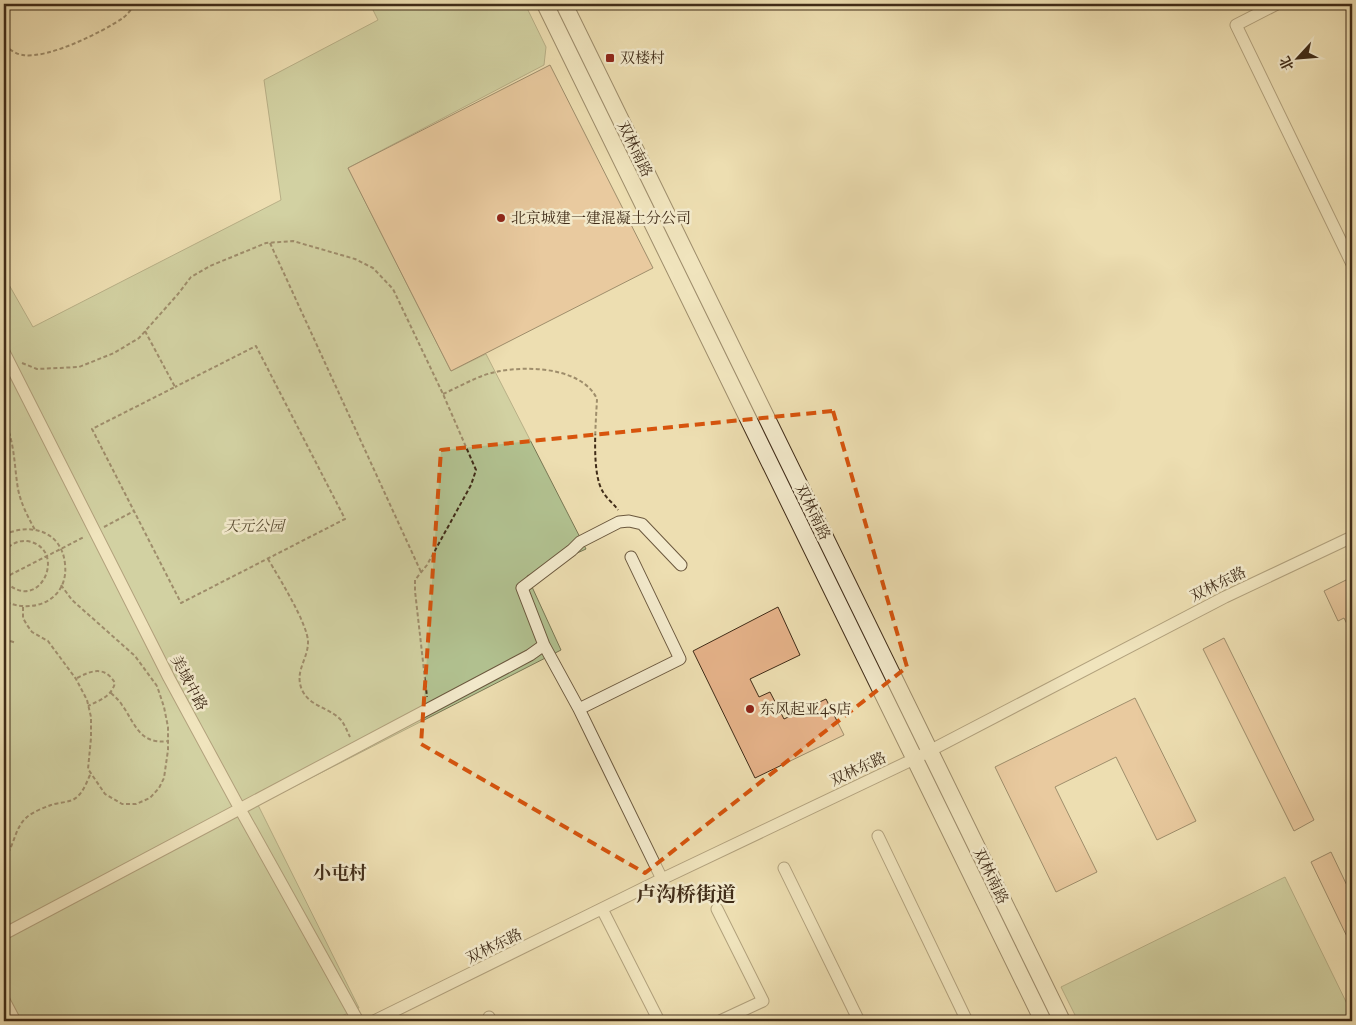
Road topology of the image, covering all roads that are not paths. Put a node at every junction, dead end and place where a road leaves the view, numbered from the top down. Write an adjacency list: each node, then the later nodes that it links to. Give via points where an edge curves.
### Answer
1 (546, 4): 12 (street, 双林南路)
2 (564, 4): 11 (street, 双林南路)
3 (1277, 4): 4 (street, via 1236,25)
4 (1352, 264)
5 (5, 354): 13 (street, 美域中路, via 169,678)
6 (1352, 537): 11 (street, 双林东路, via 1224,597)
7 (631, 557): 10 (street, via 680,659)
8 (680, 565): 9 (street, via 642,524 629,521 618,522 580,542 522,588)
9 (544, 645): 10 (street); 13 (street)
10 (579, 710): 16 (street)
11 (929, 751): 12 (street, 双林东路); 29 (street, 双林南路)
12 (914, 759): 16 (street, 双林东路); 28 (street, 双林南路)
13 (240, 809): 19 (street); 22 (street, 美域中路)
14 (878, 836): 27 (street)
15 (784, 868): 26 (street)
16 (662, 879): 17 (street, 双林东路)
17 (602, 909): 23 (street, 双林东路); 24 (street)
18 (717, 909): 25 (street, via 763,1001)
19 (4, 934)
20 (4, 1000): 21 (street)
21 (15, 1021)
22 (358, 1021)
23 (374, 1021)
24 (659, 1021)
25 (720, 1021)
26 (859, 1021)
27 (967, 1021)
28 (1043, 1021)
29 (1062, 1021)

